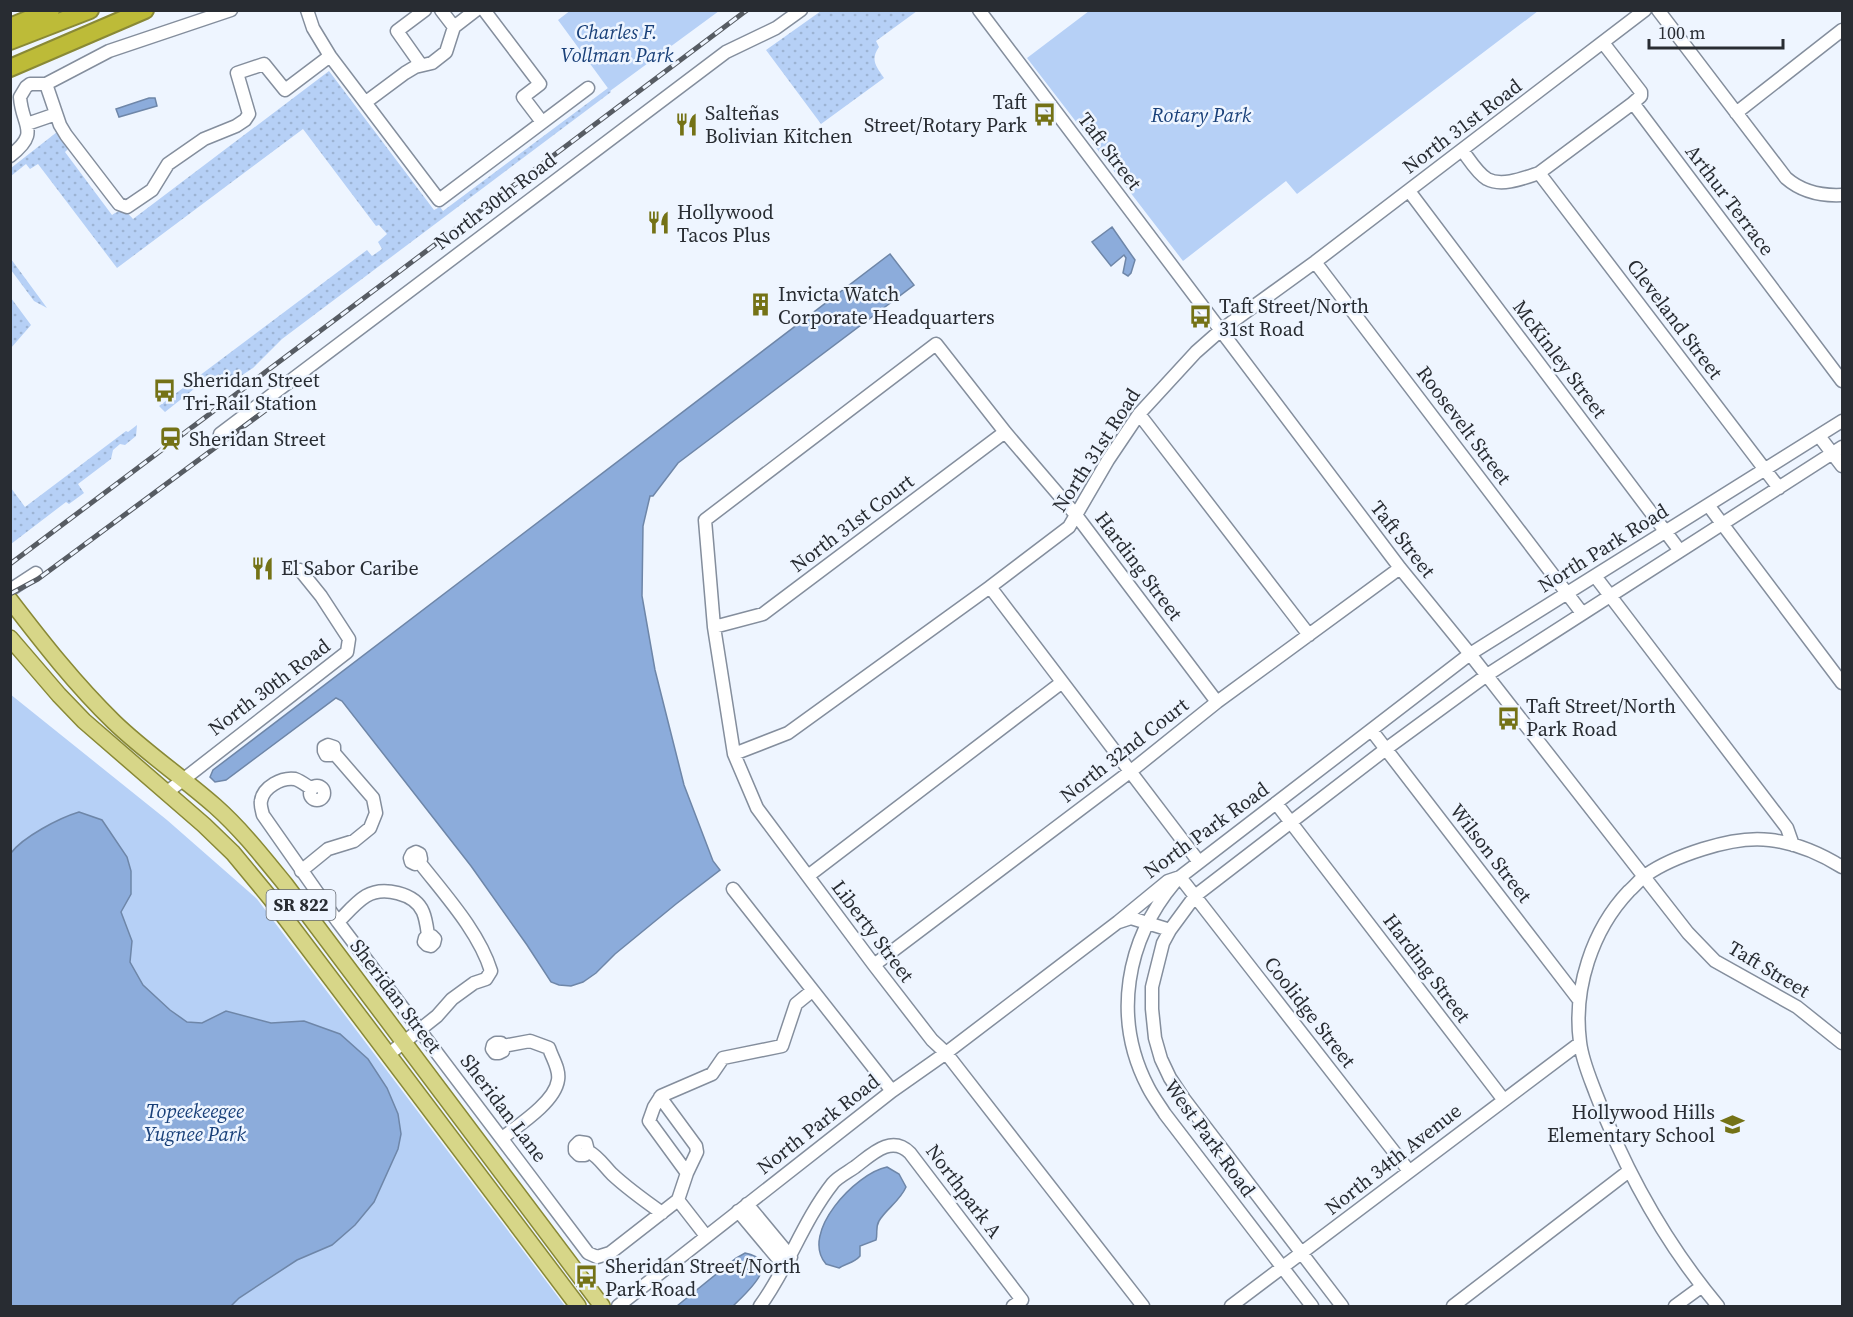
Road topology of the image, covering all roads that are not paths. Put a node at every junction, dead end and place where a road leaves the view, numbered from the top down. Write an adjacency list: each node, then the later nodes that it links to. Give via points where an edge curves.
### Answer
1 (51, 10): 14 (highway)
2 (90, 10): 17 (highway)
3 (145, 10): 21 (highway)
4 (231, 10): 22 (street, via 109,51)
5 (307, 10): 19 (street)
6 (425, 10): 20 (street, via 397,31)
7 (441, 10): 15 (street)
8 (476, 10): 15 (street)
9 (484, 10): 29 (street, via 540,84 523,97)
10 (801, 10): 41 (street, North 30th Road, via 776,28 726,52)
11 (979, 10): 36 (street, Taft Street)
12 (1645, 10): 18 (street, North 31st Road)
13 (1658, 10): 27 (street)
14 (10, 27)
15 (454, 27): 20 (street, via 446,52 432,63)
16 (1842, 30): 27 (street)
17 (10, 41)
18 (1604, 44): 25 (street, via 1641,92); 30 (street, North 31st Road)
19 (330, 57): 24 (street); 26 (street, via 285,90 264,64 237,73 249,114 245,120 204,139 168,164 152,190 127,207 119,204 66,135)
20 (421, 65): 24 (street)
21 (10, 68)
22 (46, 84): 26 (street); 28 (street, via 30,84 22,92 20,102)
23 (588, 88): 29 (street)
24 (366, 102): 29 (street, via 439,200)
25 (1633, 103): 32 (street); 37 (street, Arthur Terrace)
26 (55, 110): 28 (street)
27 (1736, 113): 34 (street, via 1793,184 1815,193)
28 (26, 121): 31 (street, via 26,142)
29 (542, 122)
30 (1462, 150): 32 (street, via 1487,179 1503,182); 33 (street, North 31st Road)
31 (10, 156)
32 (1539, 173): 45 (street, Cleveland Street)
33 (1409, 191): 35 (street, North 31st Road); 51 (street, McKinley Street)
34 (1842, 195)
35 (1315, 262): 36 (street, North 31st Road); 59 (street, Roosevelt Street)
36 (1221, 330): 38 (street, North 31st Road); 53 (street, Taft Street)
37 (1842, 381)
38 (1139, 414): 48 (street, North 31st Road); 64 (street)
39 (1842, 421): 42 (street, North Park Road)
40 (1005, 432): 48 (street, Harding Street); 49 (street, Harding Street, via 936,344); 63 (street, North 31st Court, via 763,614)
41 (220, 434)
42 (1820, 436): 43 (street); 45 (street, North Park Road)
43 (1838, 450): 44 (street); 46 (street)
44 (1842, 466)
45 (1765, 469): 46 (street, Cleveland Street); 47 (street, North Park Road)
46 (1779, 488): 50 (street)
47 (1708, 505): 50 (street); 51 (street, North Park Road)
48 (1076, 515): 57 (street, North 31st Road, via 1069,528); 70 (street, Harding Street)
49 (705, 520): 63 (street, Liberty Street)
50 (1722, 525): 52 (street); 68 (street)
51 (1666, 531): 52 (street, McKinley Street); 56 (street, North Park Road)
52 (1680, 551): 60 (street)
53 (1400, 568): 64 (street, North 32nd Court); 66 (street, Taft Street)
54 (300, 570): 76 (street, North 30th Road, via 349,639 348,652)
55 (36, 573): 58 (street)
56 (1595, 576): 59 (street, North Park Road); 60 (street)
57 (990, 587): 69 (street); 74 (street, North 31st Road, via 788,733)
58 (10, 590)
59 (1568, 593): 62 (street, Roosevelt Street); 66 (street, North Park Road)
60 (1609, 595): 62 (street); 81 (street, via 1787,828)
61 (10, 600): 76 (main road, Sheridan Street / SR 822, via 90,698)
62 (1582, 613): 67 (street)
63 (714, 627): 74 (street, Liberty Street)
64 (1309, 635): 70 (street, North 32nd Court)
65 (10, 638): 78 (main road, Sheridan Street / SR 822, via 84,721)
66 (1470, 654): 67 (street, Taft Street); 71 (street, North Park Road)
67 (1487, 675): 72 (street); 87 (street, Taft Street)
68 (1842, 682)
69 (1061, 683): 75 (street); 86 (street)
70 (1217, 702): 75 (street, North 32nd Court)
71 (1372, 731): 72 (street, Wilson Street); 79 (street, North Park Road)
72 (1386, 749): 80 (street); 98 (street, Wilson Street)
73 (334, 753): 85 (street, via 373,798 376,813 369,828 354,841 328,849)
74 (734, 754): 86 (street, Liberty Street, via 757,808)
75 (1131, 771): 82 (street); 96 (street, North 32nd Court)
76 (183, 779): 78 (street, North 30th Road); 100 (main road, Sheridan Street / SR 822, via 248,839)
77 (312, 789): 85 (street, Sheridan Lane, via 296,779 286,779 275,783 260,802 263,815)
78 (166, 793): 105 (main road, Sheridan Street / SR 822, via 233,853)
79 (1276, 803): 80 (street, Harding Street); 82 (street, North Park Road)
80 (1291, 822): 90 (street); 108 (street, Harding Street)
81 (1793, 845): 84 (street); 87 (street, via 1743,840 1716,845 1683,855)
82 (1198, 862): 88 (street, North Park Road)
83 (420, 863): 99 (street, via 463,919 491,971 486,979 452,999)
84 (1842, 867)
85 (301, 871): 91 (street, Sheridan Lane)
86 (807, 876): 96 (street, Liberty Street)
87 (1645, 876): 98 (street, via 1603,927 1591,951); 102 (street, Taft Street, via 1688,933 1715,961 1797,1007)
88 (1180, 877): 90 (street, Coolidge Street); 92 (street, North Park Road, via 1168,881); 93 (street, West Park Road)
89 (734, 889): 97 (street)
90 (1195, 896): 94 (street, West Park Road); 111 (street, Coolidge Street)
91 (339, 922): 95 (street, via 365,896 399,893 423,910); 99 (street, Sheridan Lane)
92 (1118, 922): 93 (street, via 1131,918); 104 (street, North Park Road)
93 (1147, 923): 94 (street); 119 (street, West Park Road, via 1130,975 1128,1008 1139,1068 1148,1089)
94 (1170, 930): 117 (street, West Park Road, via 1152,987 1154,1028 1161,1059 1184,1099)
95 (428, 935)
96 (874, 965): 104 (street, Liberty Street)
97 (812, 991): 106 (street); 107 (street, via 796,1004 782,1046 723,1058 712,1074)
98 (1580, 1000): 101 (street)
99 (420, 1030): 100 (street); 109 (street, Sheridan Lane)
100 (405, 1042): 105 (street); 122 (main road, Sheridan Street / SR 822)
101 (1580, 1043): 108 (street, North 34th Avenue); 112 (street, via 1605,1117)
102 (1842, 1043)
103 (503, 1046): 109 (street, via 530,1041 549,1048 558,1081 551,1095 529,1118)
104 (946, 1053): 106 (street, North Park Road); 126 (street, Liberty Street)
105 (389, 1054): 121 (main road, Sheridan Street / SR 822)
106 (892, 1091): 115 (street, North Park Road)
107 (660, 1097): 113 (street, via 696,1146); 113 (street, via 649,1121)
108 (1503, 1099): 111 (street, North 34th Avenue)
109 (502, 1138): 114 (street, Sheridan Lane, via 588,1253 597,1257 610,1253)
110 (588, 1151): 114 (street, via 637,1196)
111 (1409, 1170): 117 (street, North 34th Avenue)
112 (1629, 1171): 120 (street); 130 (street)
113 (687, 1173): 114 (street)
114 (671, 1206): 116 (street)
115 (743, 1208): 116 (street, North Park Road); 118 (street)
116 (702, 1238): 123 (street, North Park Road)
117 (1302, 1253): 119 (street, North 34th Avenue); 129 (street, West Park Road)
118 (788, 1262): 124 (street, Northpark A); 125 (street, Northpark A, via 834,1182 881,1148 898,1145 910,1153 1022,1300)
119 (1283, 1268): 127 (street, North 34th Avenue); 128 (street, West Park Road)
120 (1701, 1287): 131 (street); 132 (street)
121 (579, 1306)
122 (602, 1306)
123 (618, 1306)
124 (760, 1306)
125 (1013, 1306)
126 (1143, 1306)
127 (1231, 1306)
128 (1312, 1306)
129 (1342, 1306)
130 (1453, 1306)
131 (1675, 1306)
132 (1718, 1306)

